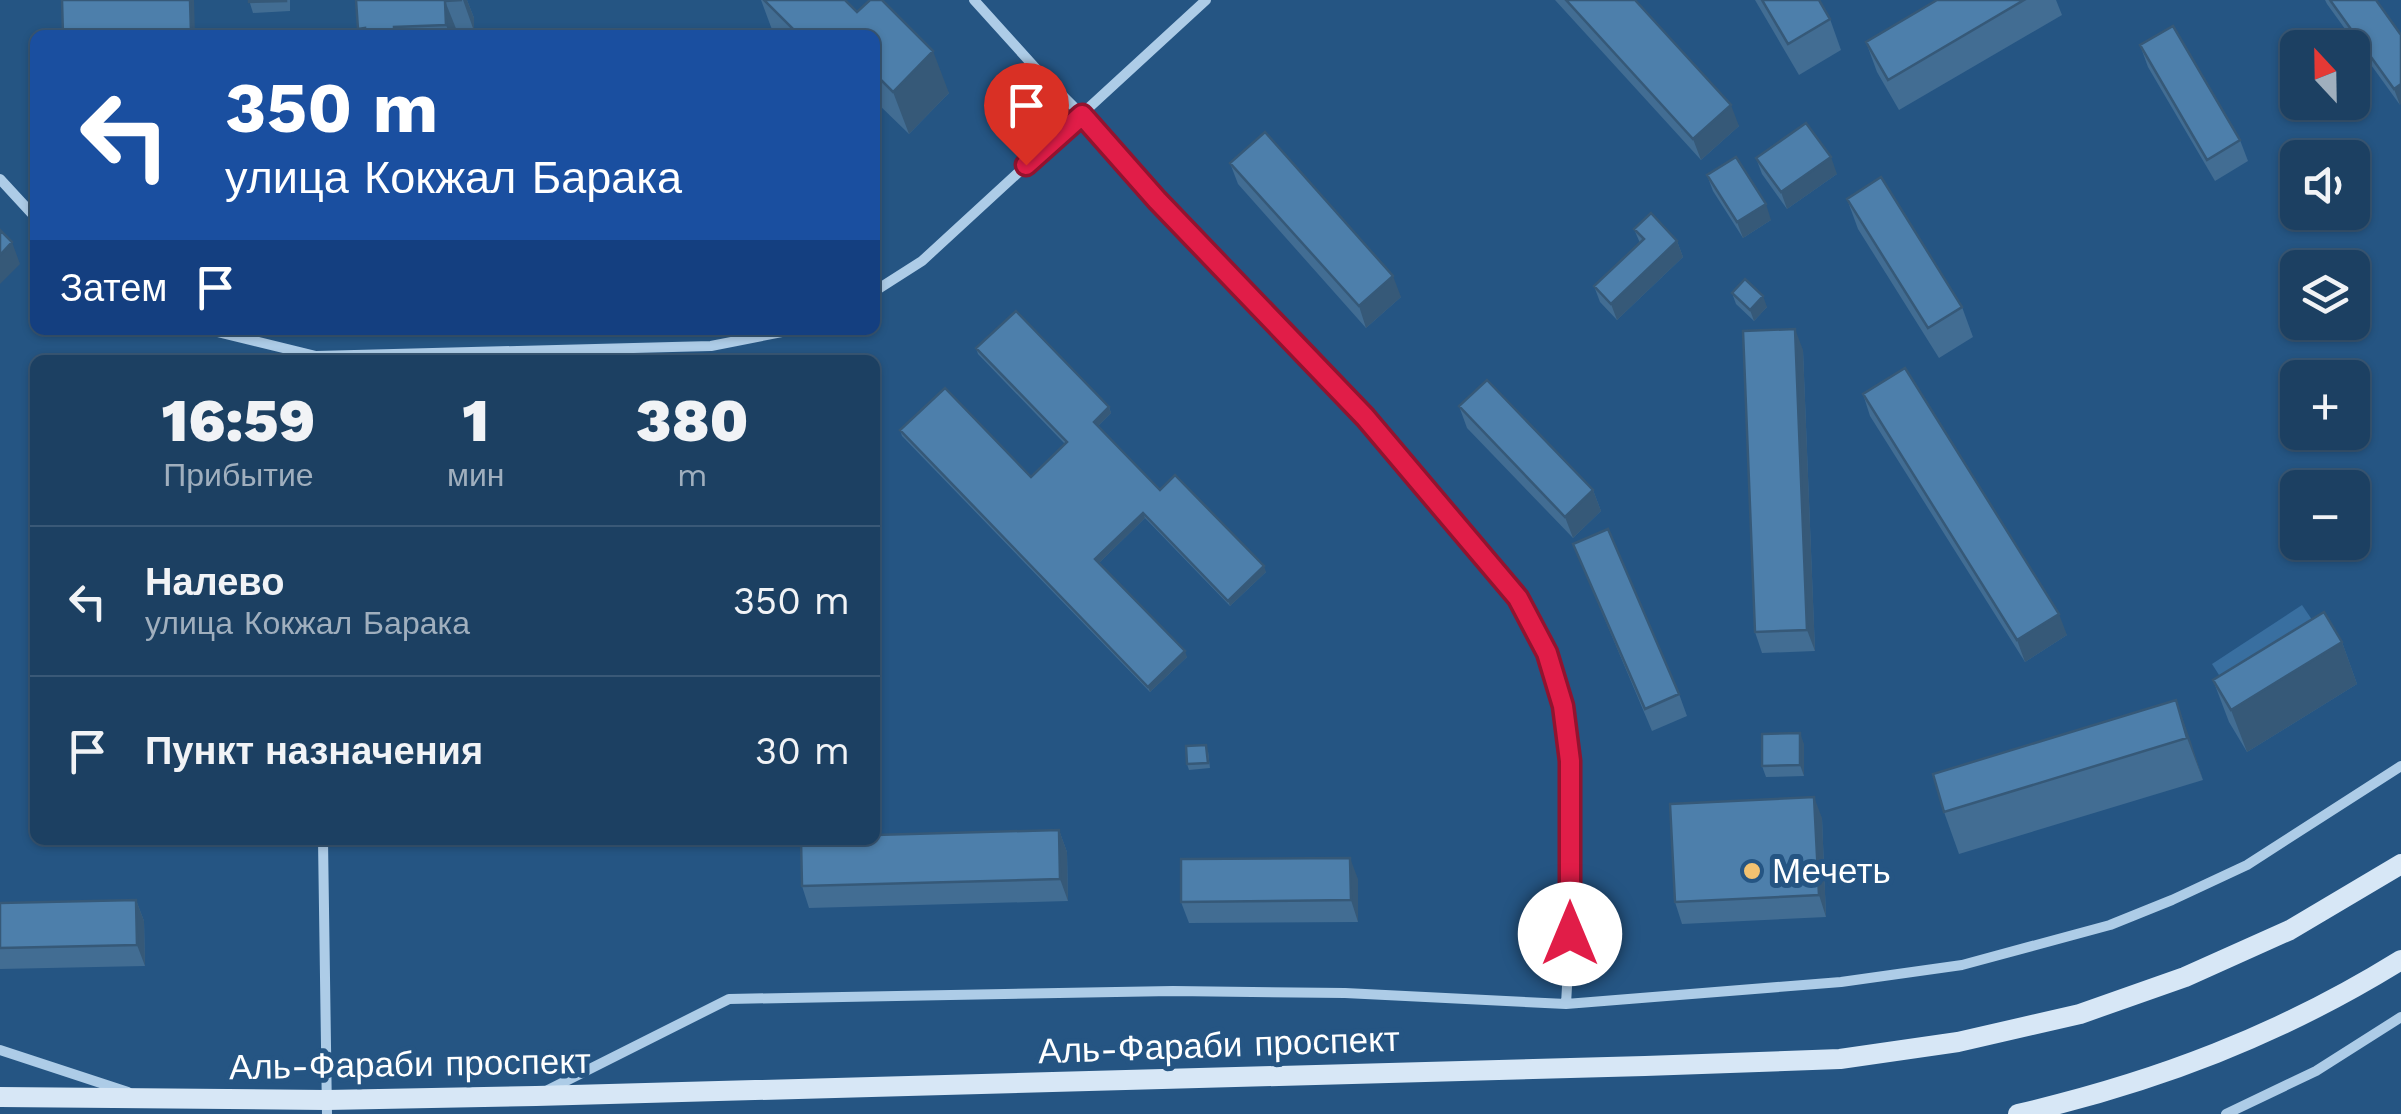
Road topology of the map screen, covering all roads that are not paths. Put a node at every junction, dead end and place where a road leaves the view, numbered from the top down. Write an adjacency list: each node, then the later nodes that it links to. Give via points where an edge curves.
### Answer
1 (974, 0): 3 (street)
2 (1206, 0): 3 (street)
3 (1082, 115): 6 (street, via 922,261); 15 (street, via 1365,417 1518,598 1547,653 1570,761)
4 (0, 180): 5 (street)
5 (30, 213)
6 (880, 289)
7 (228, 335): 9 (street)
8 (767, 335): 10 (street, via 712,346)
9 (305, 355)
10 (415, 355)
11 (2401, 766): 15 (street, via 2247,865 2110,925 1962,965 1842,982)
12 (323, 845): 21 (street)
13 (2401, 864): 18 (street, Аль-Фараби проспект, via 2290,930 2080,1014 1958,1042 1840,1058)
14 (2401, 960): 22 (street, via 2286,1024 2191,1065)
15 (1566, 1004): 18 (street, via 1172,991 728,999)
16 (2401, 1016): 23 (street, via 2316,1070)
17 (0, 1050): 20 (street)
18 (536, 1096): 21 (street, Аль-Фараби проспект)
19 (0, 1097): 20 (street, Аль-Фараби проспект)
20 (143, 1097): 21 (street, Аль-Фараби проспект)
21 (327, 1107)
22 (2018, 1114)
23 (2226, 1114)

